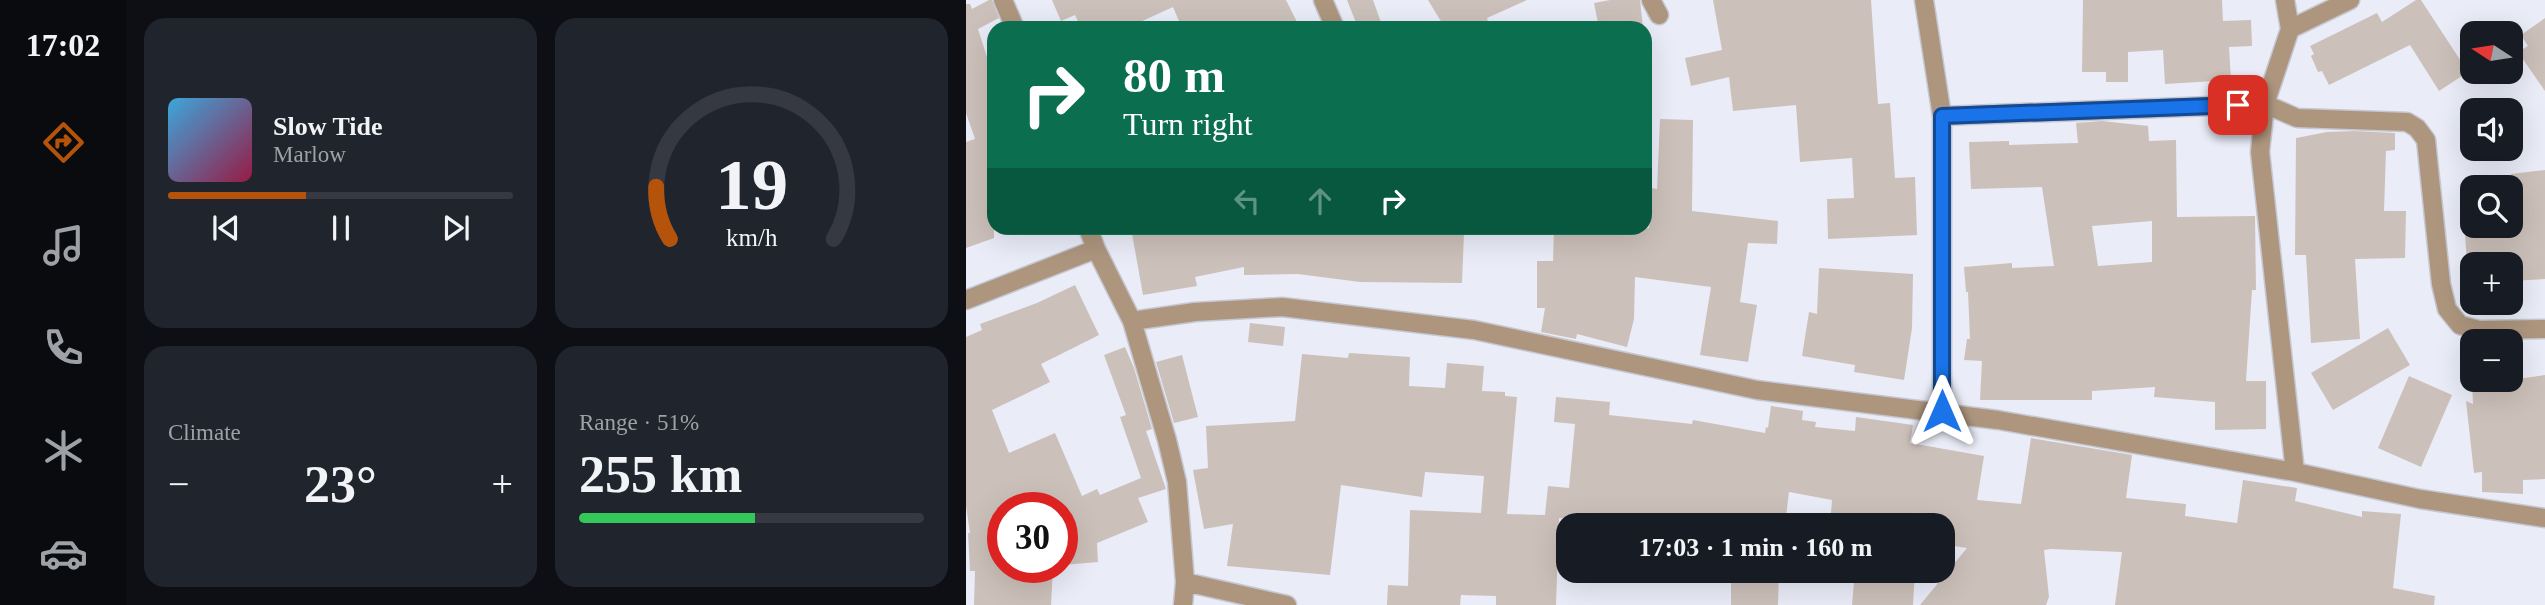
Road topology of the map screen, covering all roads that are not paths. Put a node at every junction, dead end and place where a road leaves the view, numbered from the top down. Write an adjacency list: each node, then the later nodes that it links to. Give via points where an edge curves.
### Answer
1 (1003, 0): 6 (street)
2 (1323, 0): 7 (street)
3 (1924, 0): 10 (street)
4 (2285, 0): 8 (street)
5 (2350, 0): 8 (street)
6 (1012, 21)
7 (1332, 21)
8 (2290, 29): 9 (street)
9 (2265, 104): 10 (street); 15 (street, via 2297,118 2407,122 2417,128 2426,140 2447,309 2460,325 2479,330); 17 (street, via 2261,172)
10 (1942, 116): 16 (street)
11 (1091, 235): 12 (street)
12 (1096, 249): 13 (street); 14 (street)
13 (966, 300)
14 (1132, 321): 16 (street, via 1236,308 1359,314 1474,330 1757,390); 19 (street, via 1177,482)
15 (2545, 329)
16 (1942, 411): 17 (street)
17 (2295, 472): 18 (street)
18 (2545, 519)
19 (1185, 582): 20 (street); 21 (street)
20 (1183, 605)
21 (1287, 605)

